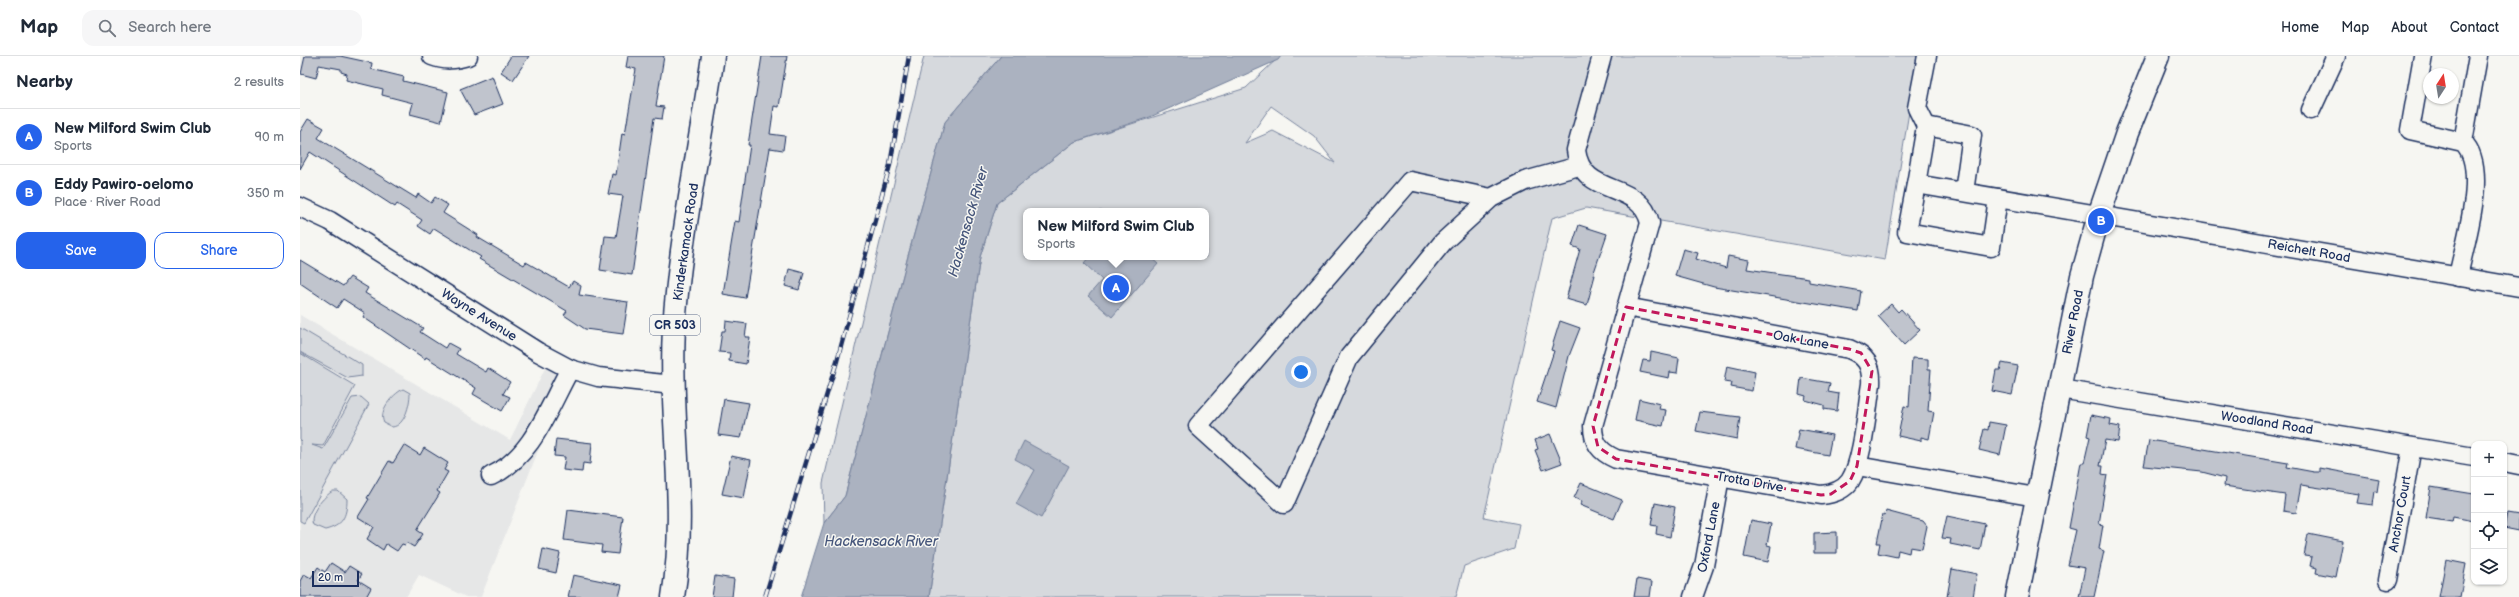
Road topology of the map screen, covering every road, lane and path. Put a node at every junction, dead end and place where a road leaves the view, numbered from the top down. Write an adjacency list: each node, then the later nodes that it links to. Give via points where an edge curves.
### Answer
1 (432, 56): 2 (street, via 456,60)
2 (468, 56)
3 (713, 56): 24 (main road, Kinderkamack Road / CR 503, via 682,255 674,328)
4 (1602, 56): 13 (street, via 1576,150)
5 (1927, 56): 11 (street, via 1917,108)
6 (2158, 56): 19 (main road, River Road, via 2127,132)
7 (2336, 56): 10 (street)
8 (2423, 56): 12 (street, via 2410,130)
9 (2478, 56): 12 (street)
10 (2311, 110)
11 (1926, 126): 14 (street); 15 (street, via 1972,135)
12 (2463, 142): 20 (street, via 2469,148 2477,182)
13 (1579, 166): 16 (street, via 1525,181); 22 (street, Trotta Drive, via 1590,179 1638,202 1648,216 1649,231)
14 (1916, 184): 15 (street, Reichelt Road); 17 (street, via 1907,232 1991,246)
15 (1964, 192): 17 (street, Reichelt Road)
16 (1491, 198): 16 (street, via 1410,181 1198,426 1284,504 1349,357 1443,242)
17 (1998, 198): 19 (street, Reichelt Road)
18 (300, 208): 23 (street, Wayne Avenue, via 330,221 538,352)
19 (2099, 215): 20 (street, Reichelt Road); 25 (main road, River Road, via 2082,276)
20 (2458, 277): 21 (street, Reichelt Road)
21 (2519, 287)
22 (1626, 307): 30 (street, Oak Lane, via 1849,349 1861,354 1868,361 1872,371); 32 (street, Trotta Drive, via 1592,426 1598,447 1606,455 1616,459)
23 (570, 369): 24 (street, Wayne Avenue, via 598,377); 31 (street, via 528,446 518,459)
24 (673, 385): 35 (main road, Kinderkamack Road / CR 503, via 679,520)
25 (2060, 389): 26 (street, Woodland Road); 33 (main road, River Road)
26 (2412, 447): 27 (street, Woodland Road); 34 (street, Anchor Court)
27 (2471, 457)
28 (2507, 462): 29 (street)
29 (2519, 464)
30 (1857, 466): 32 (street, Trotta Drive, via 1850,481 1842,489 1832,494 1821,495); 33 (street)
31 (491, 476)
32 (1720, 476): 36 (street, Oxford Lane, via 1704,566)
33 (2036, 497): 37 (main road, River Road)
34 (2388, 580)
35 (673, 597)
36 (1693, 597)
37 (2017, 597)

